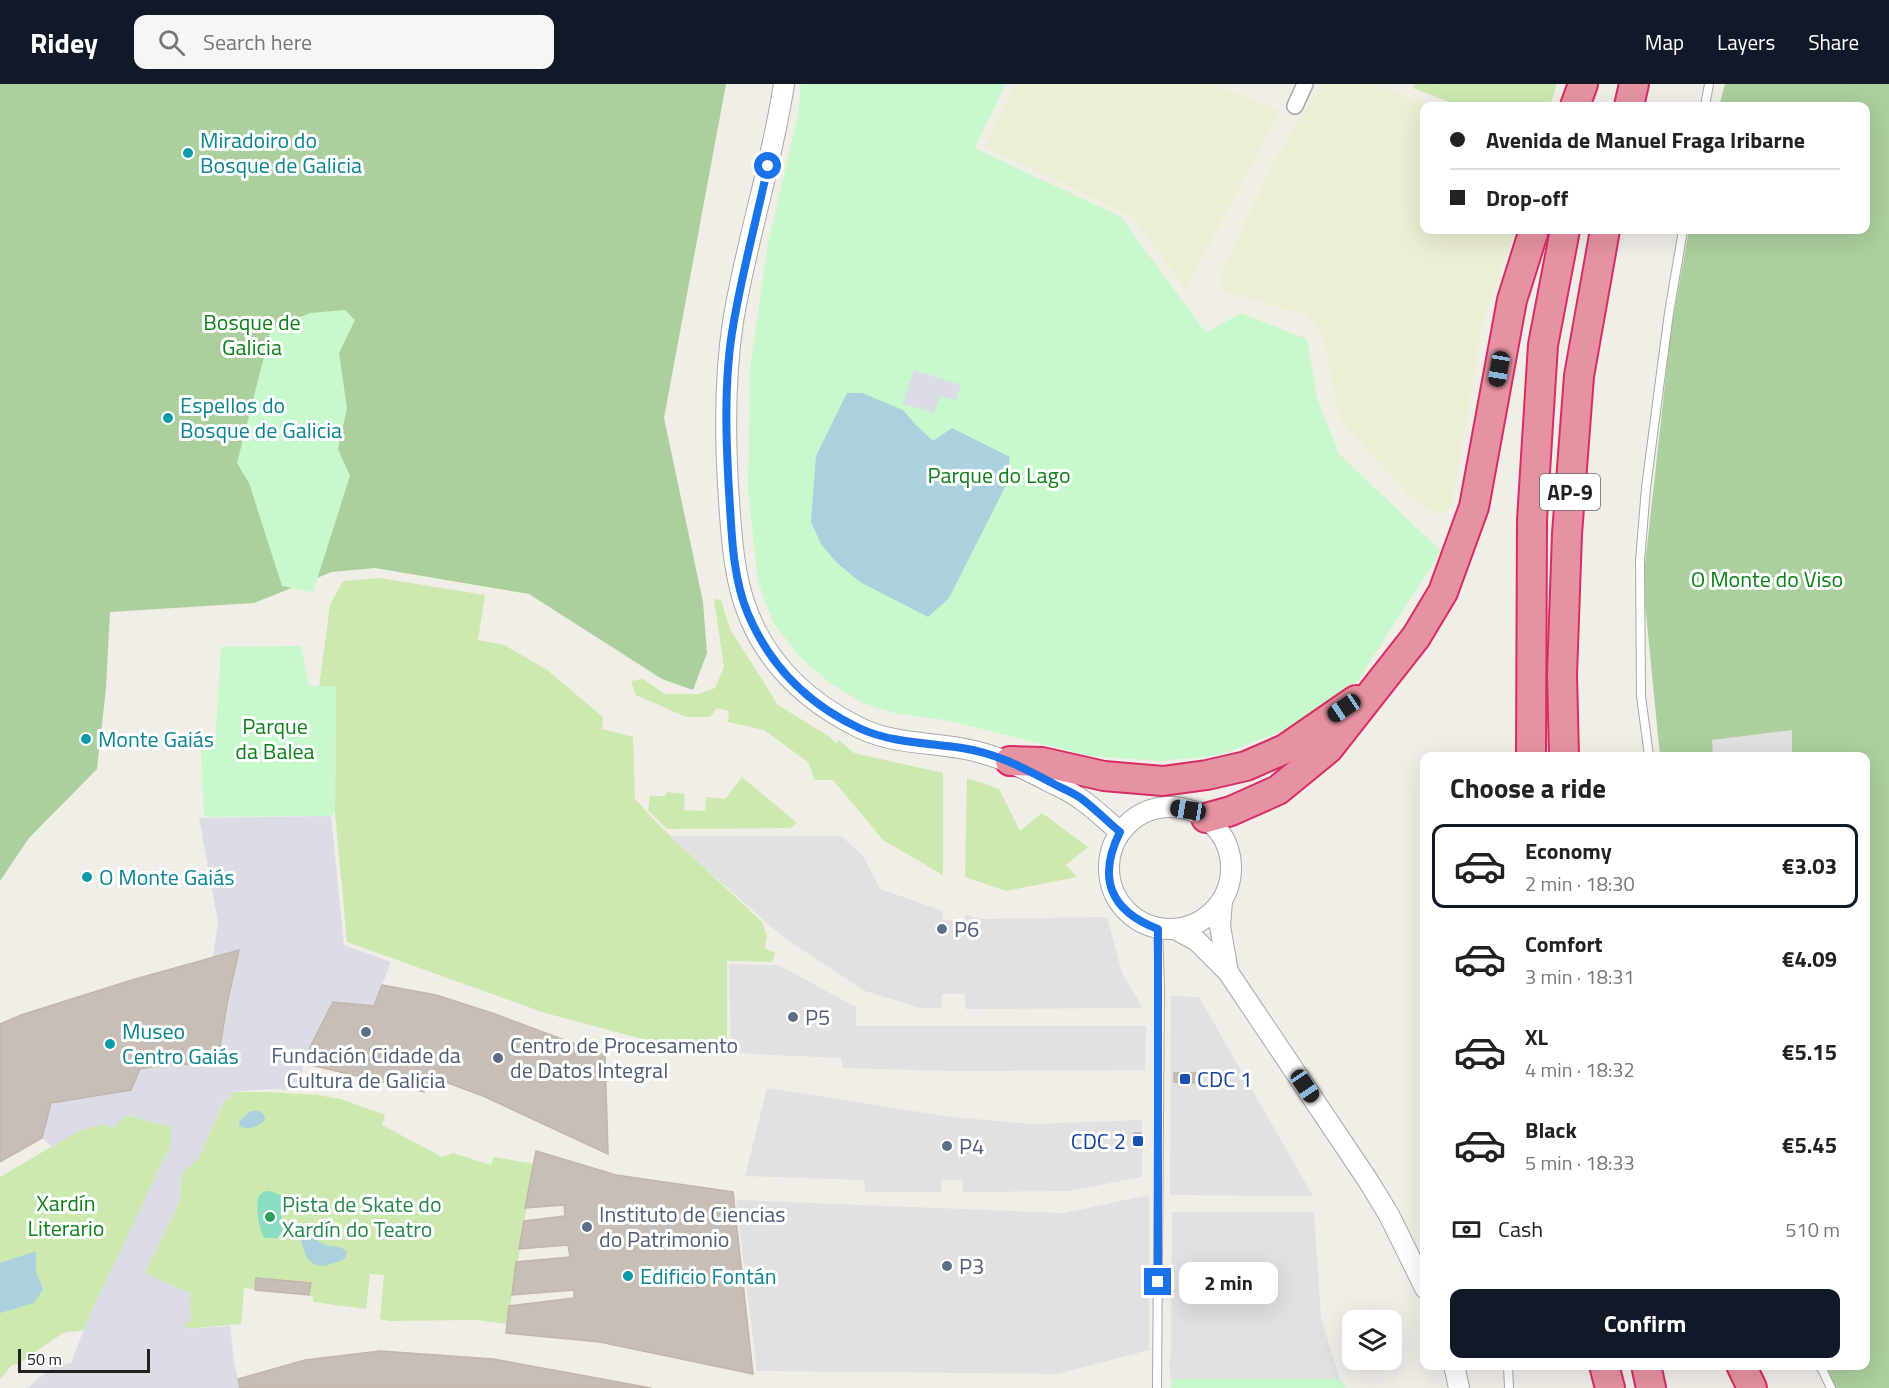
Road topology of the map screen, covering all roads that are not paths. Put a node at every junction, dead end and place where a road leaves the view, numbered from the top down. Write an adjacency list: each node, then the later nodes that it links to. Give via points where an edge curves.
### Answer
1 (784, 84): 20 (street, via 733,322 729,371 727,459 731,529 747,612 768,652 798,688 827,710 861,729 893,738 962,748)
2 (1295, 84): 3 (street, via 1295,106)
3 (1305, 84)
4 (1583, 84): 8 (highway)
5 (1595, 84): 9 (highway)
6 (1634, 84): 10 (highway)
7 (1709, 84): 11 (lane)
8 (1576, 102)
9 (1591, 102)
10 (1630, 102)
11 (1706, 102)
12 (1533, 234): 16 (highway, via 1512,300 1474,507 1443,592)
13 (1563, 234): 17 (highway, AP-9, via 1543,345 1532,520)
14 (1604, 234): 18 (highway, AP-9, via 1579,376 1567,534 1562,675)
15 (1682, 234): 19 (lane, via 1660,377 1640,561 1641,696)
16 (1383, 682): 20 (highway, via 1285,749 1246,766 1208,775 1163,781 1104,776 1042,762); 21 (highway, via 1328,749 1278,790)
17 (1531, 752)
18 (1564, 752)
19 (1648, 752)
20 (1010, 761): 22 (street, via 1081,798)
21 (1206, 818): 22 (street, via 1188,810 1160,808 1133,818); 23 (street, via 1228,847 1232,866 1230,884)
22 (1120, 832): 24 (street, via 1110,851 1108,872 1113,892 1124,910 1139,922)
23 (1222, 901): 24 (street, via 1194,925); 25 (street, via 1220,926)
24 (1167, 930): 25 (street, via 1197,941); 33 (lane, via 1160,998)
25 (1228, 972): 26 (street, via 1369,1182)
26 (1420, 1278)
27 (1455, 1370): 34 (street)
28 (1509, 1370): 35 (lane)
29 (1605, 1370): 36 (highway)
30 (1647, 1370): 37 (highway)
31 (1743, 1370): 38 (highway)
32 (1822, 1370): 39 (lane)
33 (1157, 1388)
34 (1459, 1388)
35 (1509, 1388)
36 (1610, 1388)
37 (1651, 1388)
38 (1752, 1388)
39 (1831, 1388)

